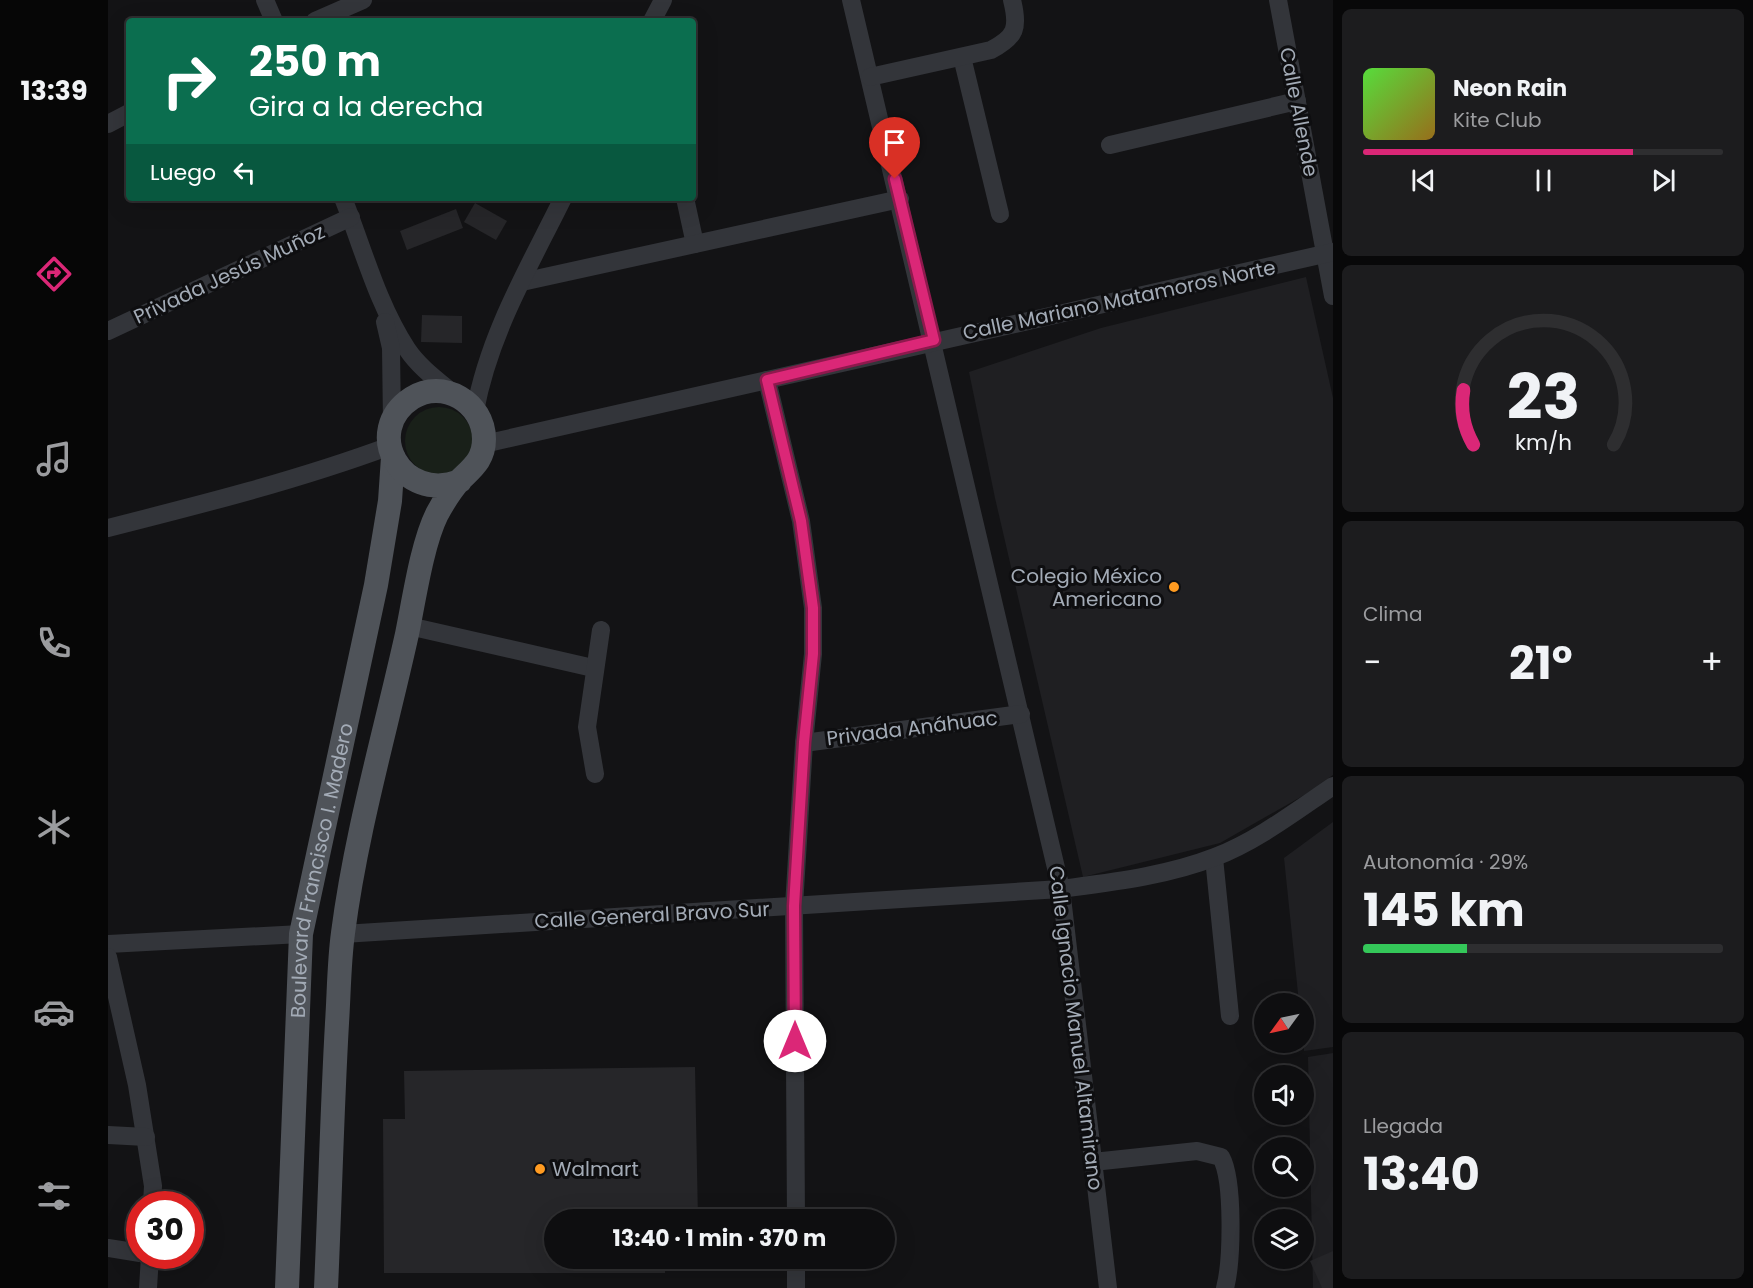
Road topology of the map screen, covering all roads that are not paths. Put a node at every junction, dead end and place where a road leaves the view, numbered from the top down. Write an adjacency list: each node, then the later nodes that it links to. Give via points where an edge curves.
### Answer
1 (266, 0): 7 (street)
2 (363, 0): 8 (street)
3 (663, 0): 9 (street)
4 (851, 0): 11 (street, Calle Ignacio Manuel Altamirano)
5 (1012, 0): 10 (street, via 1016,22 1013,36 991,50)
6 (1278, 0): 12 (street, Calle Allende)
7 (273, 18)
8 (322, 18)
9 (654, 18)
10 (962, 57): 11 (street); 20 (street)
11 (870, 77): 16 (street, Calle Ignacio Manuel Altamirano)
12 (1297, 101): 15 (street); 23 (street, Calle Allende)
13 (126, 114): 14 (street)
14 (108, 123)
15 (1110, 145)
16 (900, 199): 22 (street); 28 (street, Calle Ignacio Manuel Altamirano)
17 (344, 201): 21 (street)
18 (562, 201): 24 (street)
19 (686, 201): 22 (street)
20 (1000, 214)
21 (351, 217): 25 (street); 27 (street, Privada Jesús Muñoz)
22 (695, 244): 24 (street)
23 (1330, 253): 26 (street, Calle Allende); 28 (street, Calle Mariano Matamoros Norte)
24 (522, 282): 30 (street)
25 (379, 291): 30 (street, via 408,350 421,366); 31 (street, via 391,348)
26 (1333, 296)
27 (108, 331)
28 (934, 340): 29 (street, Calle Mariano Matamoros Norte); 38 (street, Calle Ignacio Manuel Altamirano)
29 (767, 380): 32 (street, Calle Mariano Matamoros Norte); 39 (street, via 801,521 813,608 813,654)
30 (466, 403): 31 (main road, via 447,392 424,393 404,404); 32 (main road, via 484,432)
31 (391, 442): 33 (main road, via 398,467 416,482 438,487); 34 (street, via 330,468); 45 (main road, Boulevard Francisco I. Madero, via 390,501 376,585)
32 (484, 444): 33 (main road, via 477,465)
33 (460, 481): 35 (main road, Boulevard Francisco I. Madero, via 436,515)
34 (108, 528)
35 (409, 626): 37 (street); 46 (main road, Boulevard Francisco I. Madero)
36 (601, 630): 37 (street)
37 (593, 668): 40 (street, via 587,727)
38 (1021, 714): 39 (street, Privada Anáhuac); 43 (street, Calle Ignacio Manuel Altamirano)
39 (804, 742): 44 (street)
40 (595, 774)
41 (1333, 786): 42 (street, Calle General Bravo Sur, via 1240,846)
42 (1214, 858): 43 (street, Calle General Bravo Sur, via 1134,879); 49 (street)
43 (1061, 889): 44 (street, Calle General Bravo Sur); 52 (street, Calle Ignacio Manuel Altamirano)
44 (794, 906): 46 (street, Calle General Bravo Sur); 54 (street)
45 (301, 934): 47 (street); 60 (main road, Boulevard Francisco I. Madero)
46 (343, 934): 61 (main road, Boulevard Francisco I. Madero)
47 (108, 944)
48 (108, 957): 51 (street)
49 (1230, 1016)
50 (108, 1135): 51 (street)
51 (146, 1137): 53 (street)
52 (1093, 1162): 63 (street, Calle Ignacio Manuel Altamirano); 64 (street, via 1197,1151 1221,1156 1229,1181 1229,1266)
53 (153, 1191)
54 (796, 1209)
55 (108, 1248): 56 (street)
56 (126, 1250)
57 (149, 1269): 59 (street)
58 (796, 1269): 62 (street)
59 (148, 1288)
60 (287, 1288)
61 (326, 1288)
62 (796, 1288)
63 (1108, 1288)
64 (1225, 1288)

